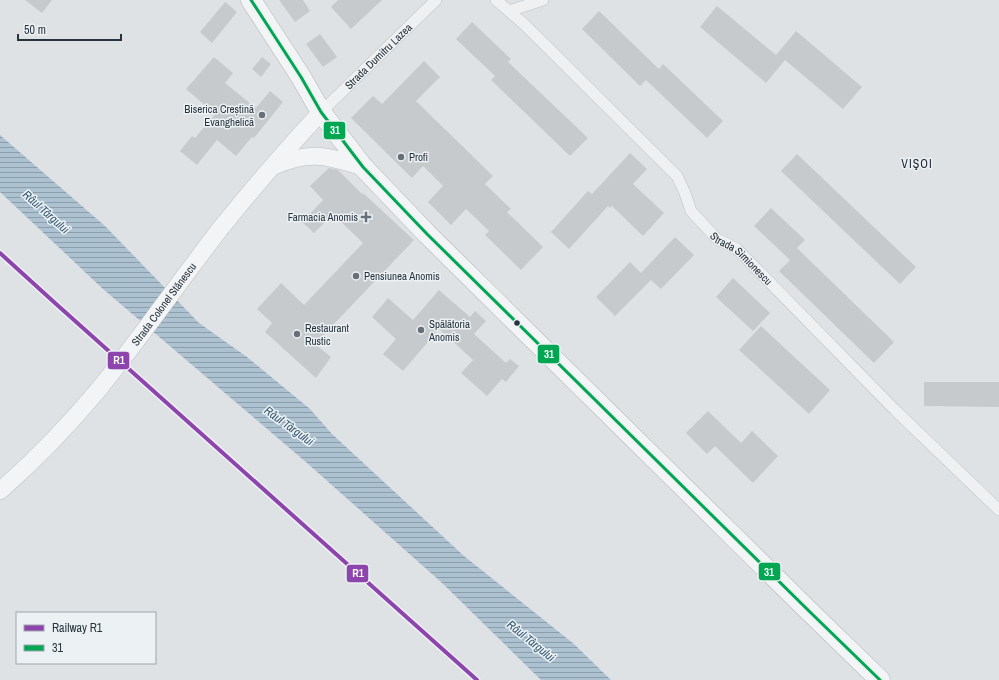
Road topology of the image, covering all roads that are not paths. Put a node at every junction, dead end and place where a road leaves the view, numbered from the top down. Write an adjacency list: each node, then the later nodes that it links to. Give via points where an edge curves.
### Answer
1 (251, 0): 6 (highway)
2 (436, 0): 6 (street, Strada Dumitru Lazea)
3 (496, 0): 5 (street, Strada Simionescu)
4 (543, 0): 5 (street)
5 (509, 11): 10 (street, Strada Simionescu, via 677,176 691,211 703,225 717,239 737,249 895,410)
6 (321, 112): 7 (highway); 8 (main road, Strada Colonel Stănescu)
7 (363, 167): 8 (main road, via 333,158 309,156 289,159); 11 (highway, via 426,234)
8 (270, 168): 9 (main road, Strada Colonel Stănescu, via 220,228 99,389 24,470)
9 (0, 491)
10 (999, 510)
11 (880, 680)

